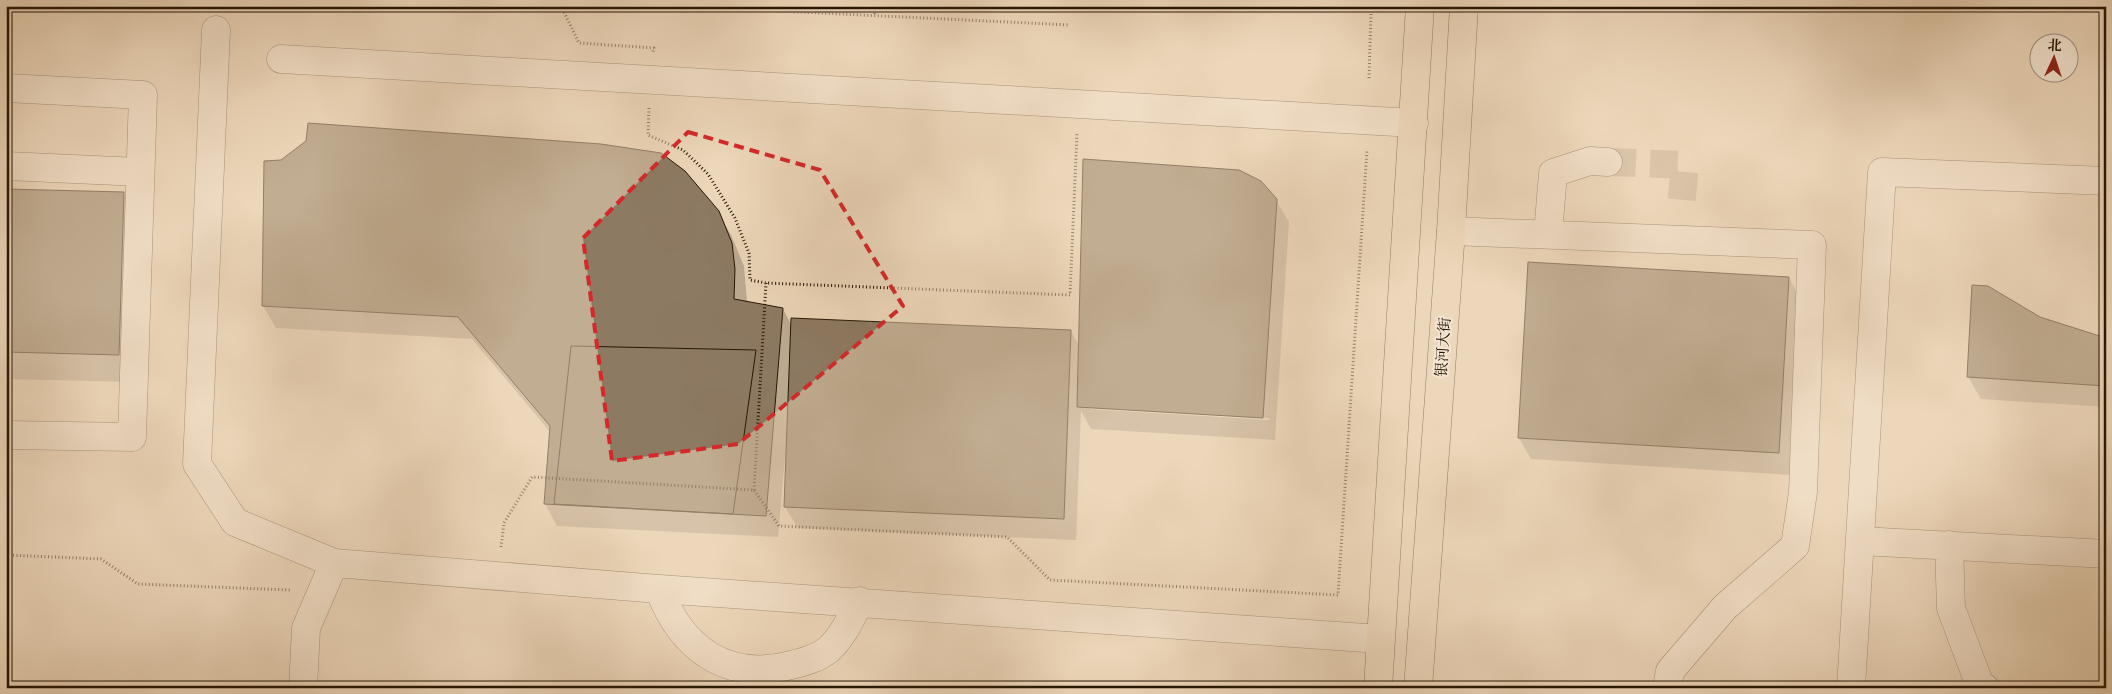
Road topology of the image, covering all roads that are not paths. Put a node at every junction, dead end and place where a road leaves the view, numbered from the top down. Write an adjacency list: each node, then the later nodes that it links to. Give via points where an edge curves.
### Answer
1 (1420, 6): 6 (main road)
2 (1464, 6): 11 (main road, 银河大街)
3 (216, 30): 17 (street, via 197,464 235,522)
4 (281, 59): 6 (street)
5 (6, 88): 9 (street, via 143,95)
6 (1414, 123): 20 (main road)
7 (1608, 162): 12 (street, via 1590,161 1553,173)
8 (6, 166): 9 (street)
9 (140, 172): 13 (street, via 132,437)
10 (2106, 181): 14 (street, via 1882,172)
11 (1451, 231): 12 (street); 23 (main road, 银河大街)
12 (1548, 234): 24 (street, via 1812,245 1803,492 1795,546 1726,607 1670,671)
13 (6, 435)
14 (1861, 541): 15 (street); 25 (street)
15 (1949, 545): 16 (street); 26 (street, via 1952,608 1979,683)
16 (2106, 554)
17 (334, 563): 18 (street); 21 (street, via 306,628)
18 (659, 589): 19 (street); 19 (street, via 667,611 684,635 710,658 733,666 766,670 808,660 828,650 840,638)
19 (860, 601): 20 (street)
20 (1380, 639): 22 (main road)
21 (303, 688)
22 (1378, 688)
23 (1418, 688)
24 (1667, 688)
25 (1851, 688)
26 (1985, 688)

